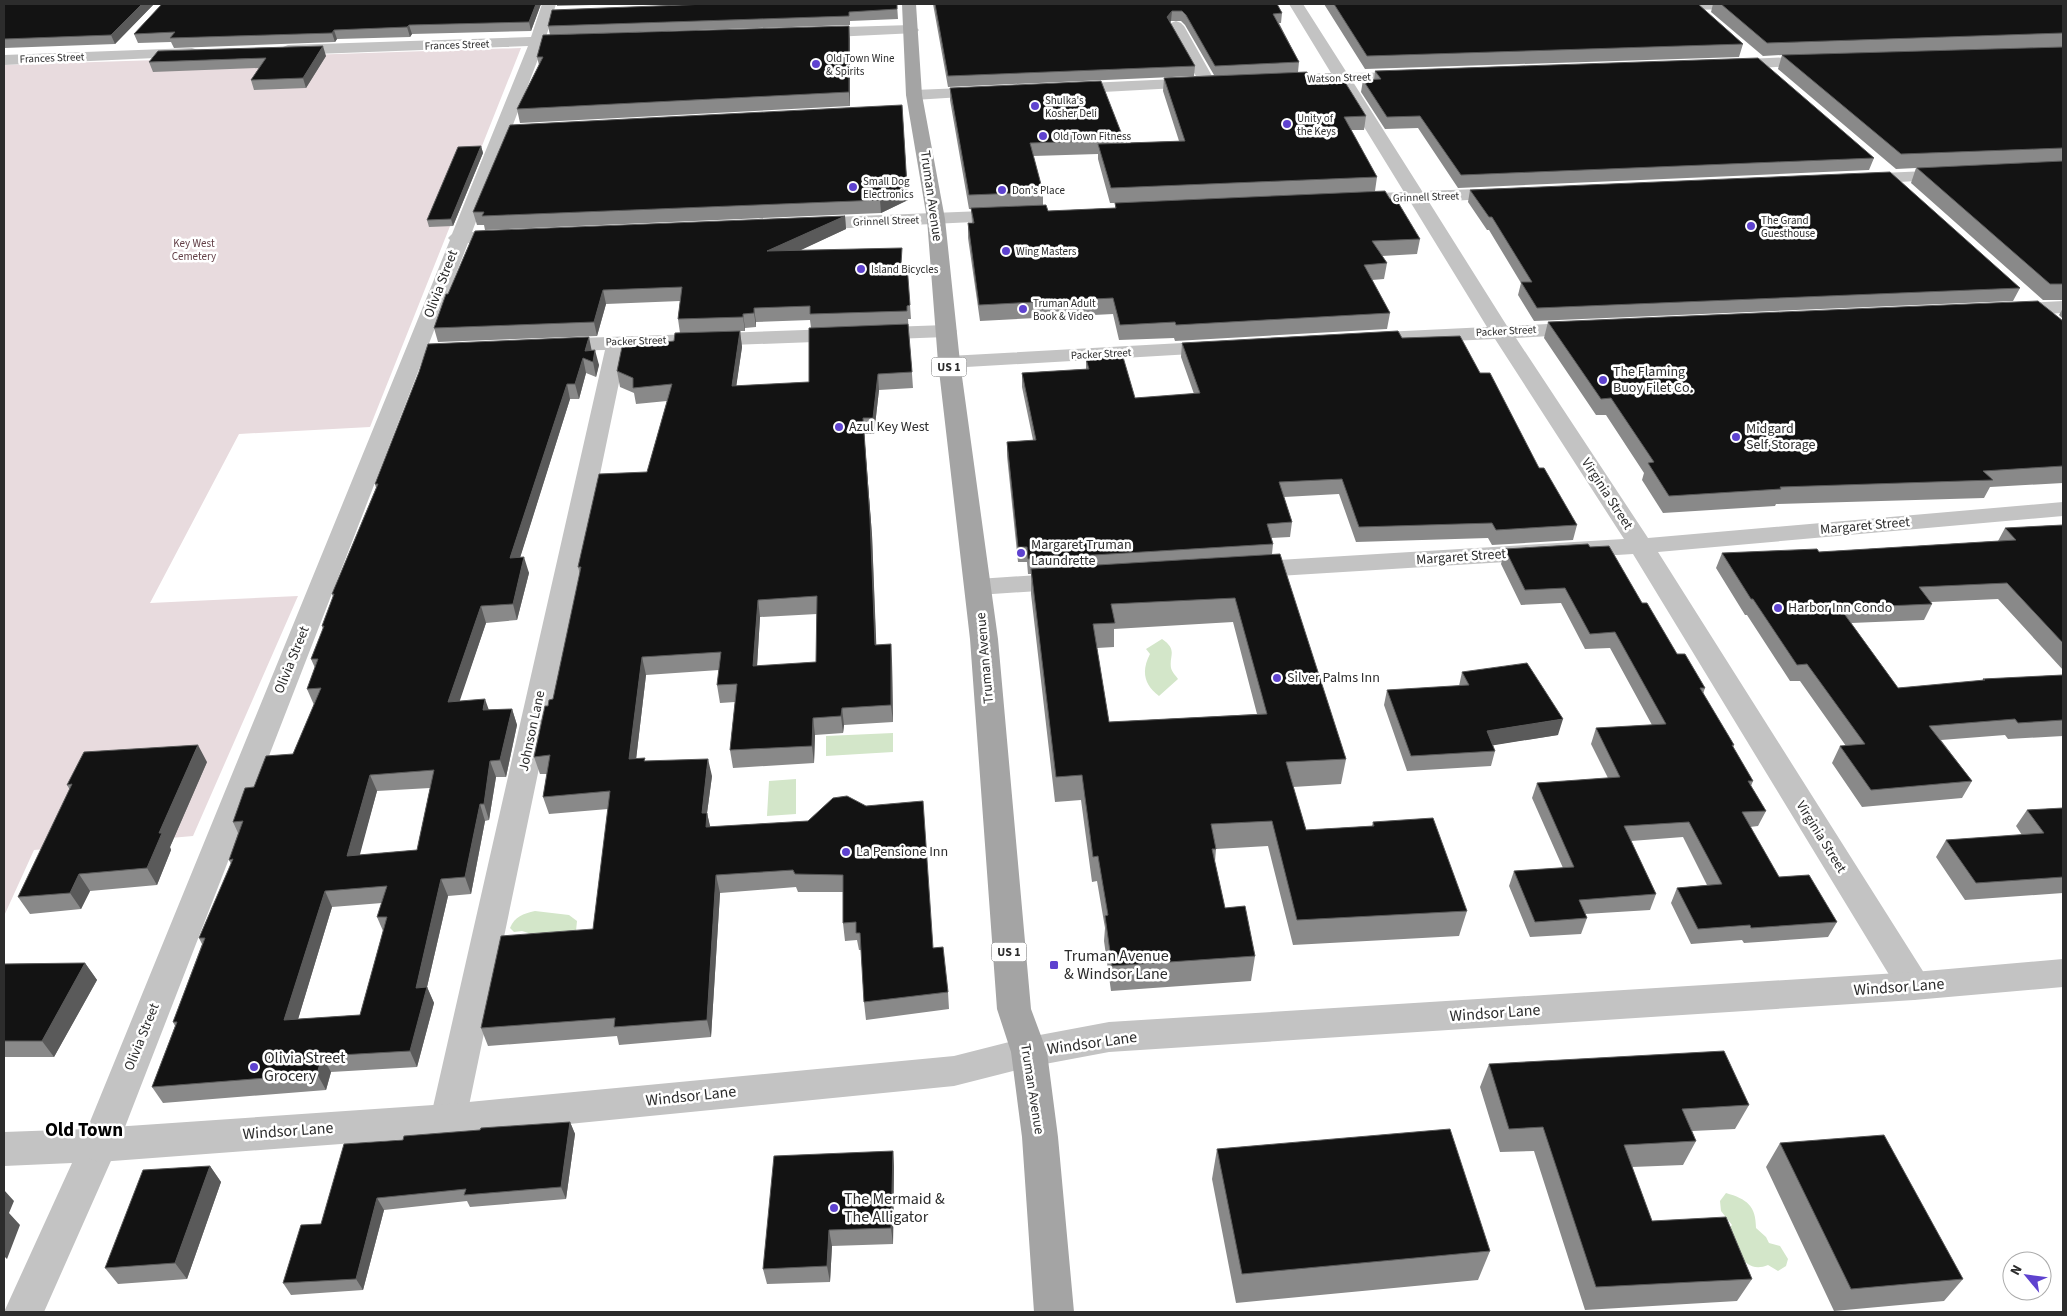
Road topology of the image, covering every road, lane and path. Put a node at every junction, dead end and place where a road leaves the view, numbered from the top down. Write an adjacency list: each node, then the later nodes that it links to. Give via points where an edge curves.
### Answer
1 (909, 4): 9 (main road, Truman Avenue / US 1)
2 (1296, 4): 23 (street, Virginia Street)
3 (1762, 4): 4 (street)
4 (1691, 5): 7 (street)
5 (547, 8): 6 (street); 12 (street, Olivia Street)
6 (565, 12)
7 (1714, 25)
8 (1176, 26): 27 (street)
9 (911, 30): 10 (street); 30 (main road, Truman Avenue / US 1)
10 (799, 33)
11 (570, 41): 12 (street, Frances Street)
12 (537, 42): 15 (street, Frances Street); 32 (street, Olivia Street)
13 (127, 43): 17 (street)
14 (1737, 44): 20 (street)
15 (272, 51)
16 (204, 53): 17 (street, Frances Street)
17 (115, 56): 18 (street, Frances Street)
18 (4, 60)
19 (1828, 61): 20 (street)
20 (1759, 64): 21 (street); 26 (street)
21 (1709, 65)
22 (1431, 74): 23 (street, Watson Street)
23 (1342, 77): 24 (street, Watson Street); 38 (street, Virginia Street)
24 (1254, 81)
25 (1226, 82): 27 (street)
26 (1781, 82)
27 (1208, 83): 28 (street)
28 (1051, 90)
29 (1002, 92): 30 (street)
30 (911, 106): 42 (main road, Truman Avenue / US 1)
31 (524, 130): 32 (street)
32 (501, 131): 45 (street, Olivia Street)
33 (1869, 158): 35 (street)
34 (1967, 174): 35 (street)
35 (1891, 178): 36 (street); 39 (street)
36 (1842, 180)
37 (1529, 192): 38 (street, Grinnell Street)
38 (1416, 197): 40 (street, Grinnell Street); 50 (street, Virginia Street)
39 (1913, 197)
40 (1339, 201)
41 (1028, 215): 42 (street, Grinnell Street)
42 (936, 219): 43 (street, Grinnell Street); 49 (main road, Truman Avenue / US 1)
43 (791, 225)
44 (527, 236): 45 (street)
45 (458, 238): 65 (street, Olivia Street, via 425,351)
46 (1987, 311): 47 (street, via 2030,302)
47 (2060, 316)
48 (1600, 327): 50 (street, Packer Street)
49 (946, 331): 52 (street, Packer Street); 55 (main road, Truman Avenue / US 1)
50 (1500, 331): 51 (street, Packer Street); 57 (street, Virginia Street)
51 (1340, 340)
52 (617, 342): 53 (street, Packer Street); 64 (street, Johnson Lane)
53 (531, 346)
54 (1241, 346): 55 (street, Packer Street)
55 (948, 362): 60 (main road, Truman Avenue / US 1)
56 (2063, 509): 57 (street, Margaret Street)
57 (1641, 546): 58 (street, Margaret Street); 62 (street, Virginia Street)
58 (1228, 572)
59 (1088, 580): 60 (street)
60 (978, 587): 63 (main road, Truman Avenue / US 1, via 1014,1009)
61 (2063, 973): 62 (street, Windsor Lane)
62 (1914, 986): 63 (street, Windsor Lane, via 1109,1037)
63 (1029, 1052): 64 (street, Windsor Lane, via 954,1071); 68 (main road, Truman Avenue / US 1, via 1040,1136)
64 (448, 1120): 65 (street, Windsor Lane)
65 (99, 1145): 66 (street, Windsor Lane); 67 (street, Olivia Street)
66 (4, 1149)
67 (24, 1312)
68 (1054, 1312)

